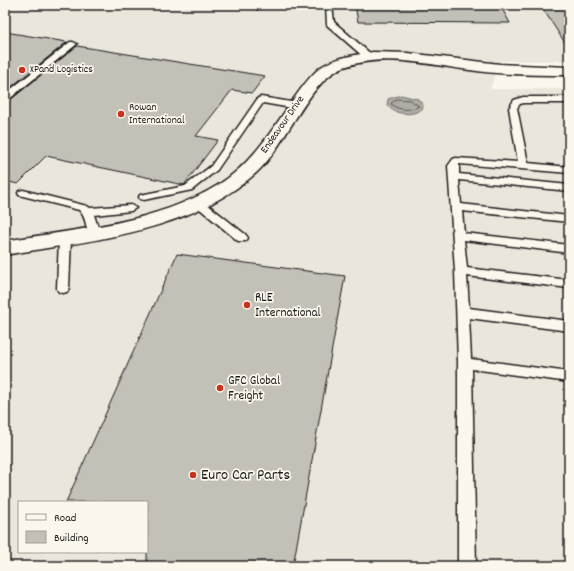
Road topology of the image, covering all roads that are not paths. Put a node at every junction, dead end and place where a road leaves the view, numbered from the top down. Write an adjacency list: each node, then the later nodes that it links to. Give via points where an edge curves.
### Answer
1 (329, 5): 3 (lane, via 330,22)
2 (73, 44): 5 (lane)
3 (368, 57): 4 (street, Endeavour Drive, via 389,56 504,69); 7 (street, Endeavour Drive, via 338,64 318,76)
4 (569, 71)
5 (5, 98)
6 (569, 100): 8 (lane, via 517,102 513,108)
7 (297, 106): 13 (lane, via 261,100 214,168 188,188); 14 (street, Endeavour Drive, via 249,170 226,187)
8 (524, 166): 9 (lane); 10 (lane, via 471,160 456,161)
9 (569, 170)
10 (453, 176): 11 (lane); 15 (lane)
11 (569, 188)
12 (23, 193): 17 (lane, via 83,208)
13 (144, 197)
14 (198, 202): 19 (street, Endeavour Drive, via 134,226); 22 (lane)
15 (456, 207): 18 (lane); 20 (lane)
16 (131, 208): 17 (lane)
17 (88, 212): 19 (lane)
18 (569, 219)
19 (94, 233): 21 (street, Endeavour Drive)
20 (458, 236): 24 (lane); 25 (lane)
21 (65, 238): 23 (street, Endeavour Drive); 27 (lane)
22 (242, 238)
23 (5, 248)
24 (569, 249)
25 (461, 271): 26 (lane); 28 (lane)
26 (569, 284)
27 (63, 289)
28 (462, 312): 29 (lane); 30 (lane)
29 (569, 326)
30 (465, 363): 31 (lane); 32 (lane)
31 (569, 377)
32 (467, 566)

